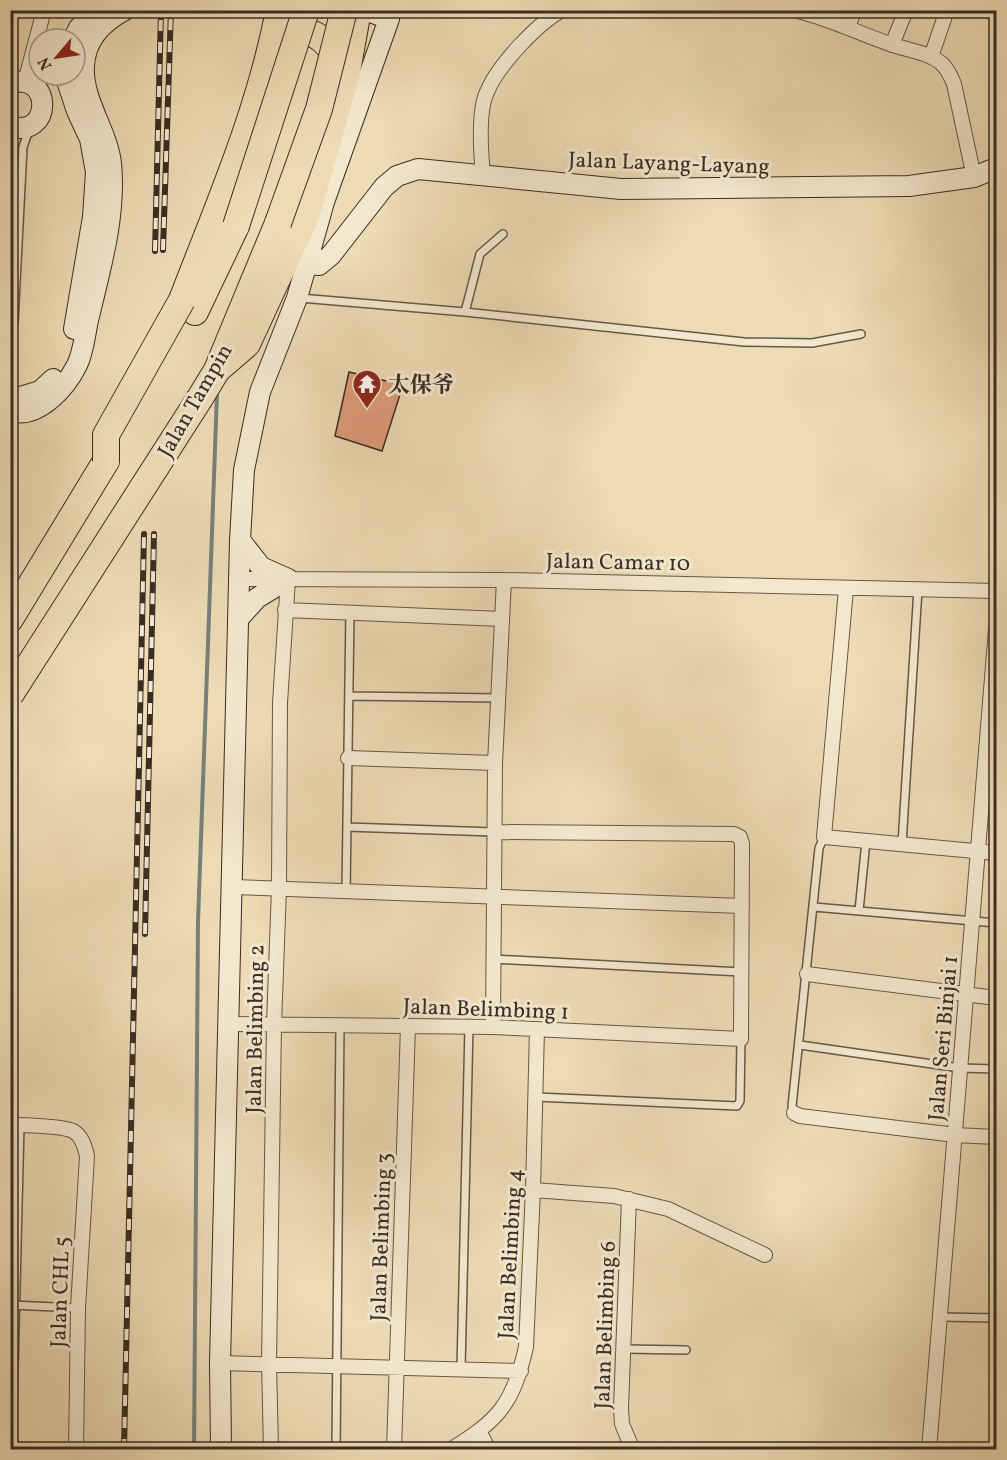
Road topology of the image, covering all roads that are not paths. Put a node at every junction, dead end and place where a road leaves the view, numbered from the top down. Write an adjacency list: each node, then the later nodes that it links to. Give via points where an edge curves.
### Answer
1 (44, 10): 25 (street)
2 (99, 10): 19 (street)
3 (125, 10): 40 (street, via 96,30 84,64 87,89 105,136 112,193 105,251 78,363 66,383 34,410)
4 (266, 10): 22 (highway)
5 (279, 10): 22 (highway)
6 (306, 10): 34 (highway, Jalan Tampin, bridge, via 236,226)
7 (344, 10): 38 (highway, Jalan Tampin, bridge, via 319,109 278,223)
8 (358, 10): 24 (highway)
9 (365, 10): 18 (street)
10 (562, 10): 29 (street, via 548,18 520,46 486,93 480,153)
11 (793, 10): 16 (street)
12 (854, 10): 20 (street)
13 (906, 10): 21 (street)
14 (947, 10): 23 (street)
15 (986, 10): 17 (street)
16 (810, 12): 20 (street)
17 (996, 14)
18 (390, 15): 32 (street, via 324,202)
19 (79, 27)
20 (848, 28): 21 (street)
21 (892, 45): 23 (street)
22 (272, 47): 24 (highway, via 293,34 309,33 324,41); 34 (highway)
23 (931, 57): 30 (street, via 942,64 954,84)
24 (346, 77): 38 (highway, via 307,214 247,345)
25 (18, 83): 27 (street, via 39,91 42,114)
26 (68, 87): 39 (street, via 90,139 96,172 93,218 72,343 64,366 48,385 40,392)
27 (16, 129): 36 (lane, via 23,147 14,322)
28 (996, 168): 30 (street, Jalan Layang-Layang)
29 (483, 175): 30 (street, Jalan Layang-Layang, via 621,189 875,188); 32 (street, Jalan Layang-Layang, via 418,169 397,176 331,255 319,265)
30 (974, 177)
31 (503, 234): 35 (lane, via 480,254)
32 (308, 264): 33 (street)
33 (297, 298): 35 (lane); 41 (street, via 260,392 244,470)
34 (188, 306): 50 (highway, bridge, via 106,435 105,461)
35 (465, 312): 37 (lane, via 744,342 812,343)
36 (10, 328)
37 (861, 334)
38 (217, 369): 54 (highway, Jalan Tampin, bridge)
39 (10, 400)
40 (10, 411)
41 (240, 540): 42 (street); 43 (street, via 261,567)
42 (239, 579): 43 (street, Jalan Camar 10); 51 (street)
43 (288, 579): 44 (street, Jalan Camar 10); 48 (street, Jalan Belimbing 2); 51 (street, via 257,598)
44 (504, 580): 45 (street, Jalan Camar 10); 52 (street)
45 (846, 589): 46 (street, Jalan Camar 10); 61 (street)
46 (918, 589): 47 (street, Jalan Camar 10); 63 (lane)
47 (996, 591)
48 (285, 610): 49 (street); 67 (street, Jalan Belimbing 2, via 279,703)
49 (350, 613): 52 (street); 55 (lane)
50 (10, 619)
51 (238, 619): 66 (street)
52 (502, 619): 56 (street)
53 (996, 629): 64 (street, Jalan Seri Binjai 1)
54 (10, 694)
55 (349, 696): 56 (lane); 57 (lane)
56 (498, 698): 58 (street)
57 (348, 759): 58 (street); 59 (lane)
58 (495, 763): 60 (street)
59 (347, 827): 60 (lane); 68 (lane)
60 (494, 832): 69 (street); 70 (street, via 734,834 742,844)
61 (824, 837): 62 (street); 71 (lane, via 819,848)
62 (866, 841): 63 (street); 72 (lane)
63 (902, 844): 64 (street)
64 (978, 851): 65 (street); 73 (street, Jalan Seri Binjai 1)
65 (996, 852)
66 (232, 887): 67 (street); 80 (street)
67 (279, 888): 68 (street); 81 (street, Jalan Belimbing 2)
68 (346, 891): 69 (street)
69 (493, 896): 70 (street); 75 (street)
70 (742, 906): 76 (street)
71 (814, 908): 72 (lane); 77 (lane)
72 (859, 911): 73 (lane)
73 (972, 922): 74 (lane); 78 (street, Jalan Seri Binjai 1)
74 (996, 923)
75 (493, 959): 76 (lane); 85 (street)
76 (741, 972): 87 (street)
77 (807, 974): 78 (street); 88 (lane)
78 (966, 996): 79 (street); 89 (street, Jalan Seri Binjai 1)
79 (996, 998)
80 (229, 1024): 81 (street, Jalan Belimbing 1); 105 (street)
81 (274, 1024): 82 (street, Jalan Belimbing 1); 106 (street, Jalan Belimbing 2)
82 (340, 1025): 83 (street, Jalan Belimbing 1); 107 (lane)
83 (408, 1026): 84 (street, Jalan Belimbing 1); 108 (street, Jalan Belimbing 3)
84 (469, 1027): 85 (street, Jalan Belimbing 1); 109 (lane)
85 (493, 1027): 86 (street, Jalan Belimbing 1)
86 (537, 1029): 87 (street, Jalan Belimbing 1); 91 (street, Jalan Belimbing 4)
87 (741, 1038): 91 (lane, via 737,1106)
88 (800, 1045): 89 (lane); 92 (lane)
89 (960, 1068): 90 (lane); 94 (street, Jalan Seri Binjai 1)
90 (996, 1070)
91 (537, 1097): 96 (street, Jalan Belimbing 4)
92 (794, 1113): 94 (street)
93 (15, 1125): 99 (lane); 100 (street, Jalan CHL 5, via 73,1131 84,1145 87,1156)
94 (955, 1135): 95 (street); 101 (street, Jalan Seri Binjai 1)
95 (996, 1137)
96 (534, 1190): 97 (street); 110 (street, Jalan Belimbing 4, via 526,1347)
97 (628, 1199): 98 (street, via 668,1209); 103 (street, Jalan Belimbing 6)
98 (765, 1255)
99 (12, 1305): 100 (lane); 112 (lane)
100 (78, 1308): 113 (street, Jalan CHL 5)
101 (940, 1317): 102 (lane); 121 (street, Jalan Seri Binjai 1)
102 (996, 1318)
103 (623, 1349): 104 (lane); 120 (street, Jalan Belimbing 6, via 622,1424)
104 (686, 1350)
105 (220, 1362): 106 (street); 114 (street)
106 (269, 1362): 107 (street); 115 (street, Jalan Belimbing 2)
107 (336, 1365): 108 (street); 116 (lane)
108 (398, 1367): 109 (street); 117 (street, Jalan Belimbing 3)
109 (461, 1369): 110 (street)
110 (521, 1371): 111 (street, Jalan Belimbing 4, via 501,1412)
111 (479, 1431): 118 (street, Jalan Belimbing 4); 119 (street)
112 (12, 1449)
113 (76, 1449)
114 (221, 1449)
115 (271, 1449)
116 (336, 1449)
117 (394, 1449)
118 (450, 1449)
119 (489, 1449)
120 (633, 1449)
121 (929, 1449)

